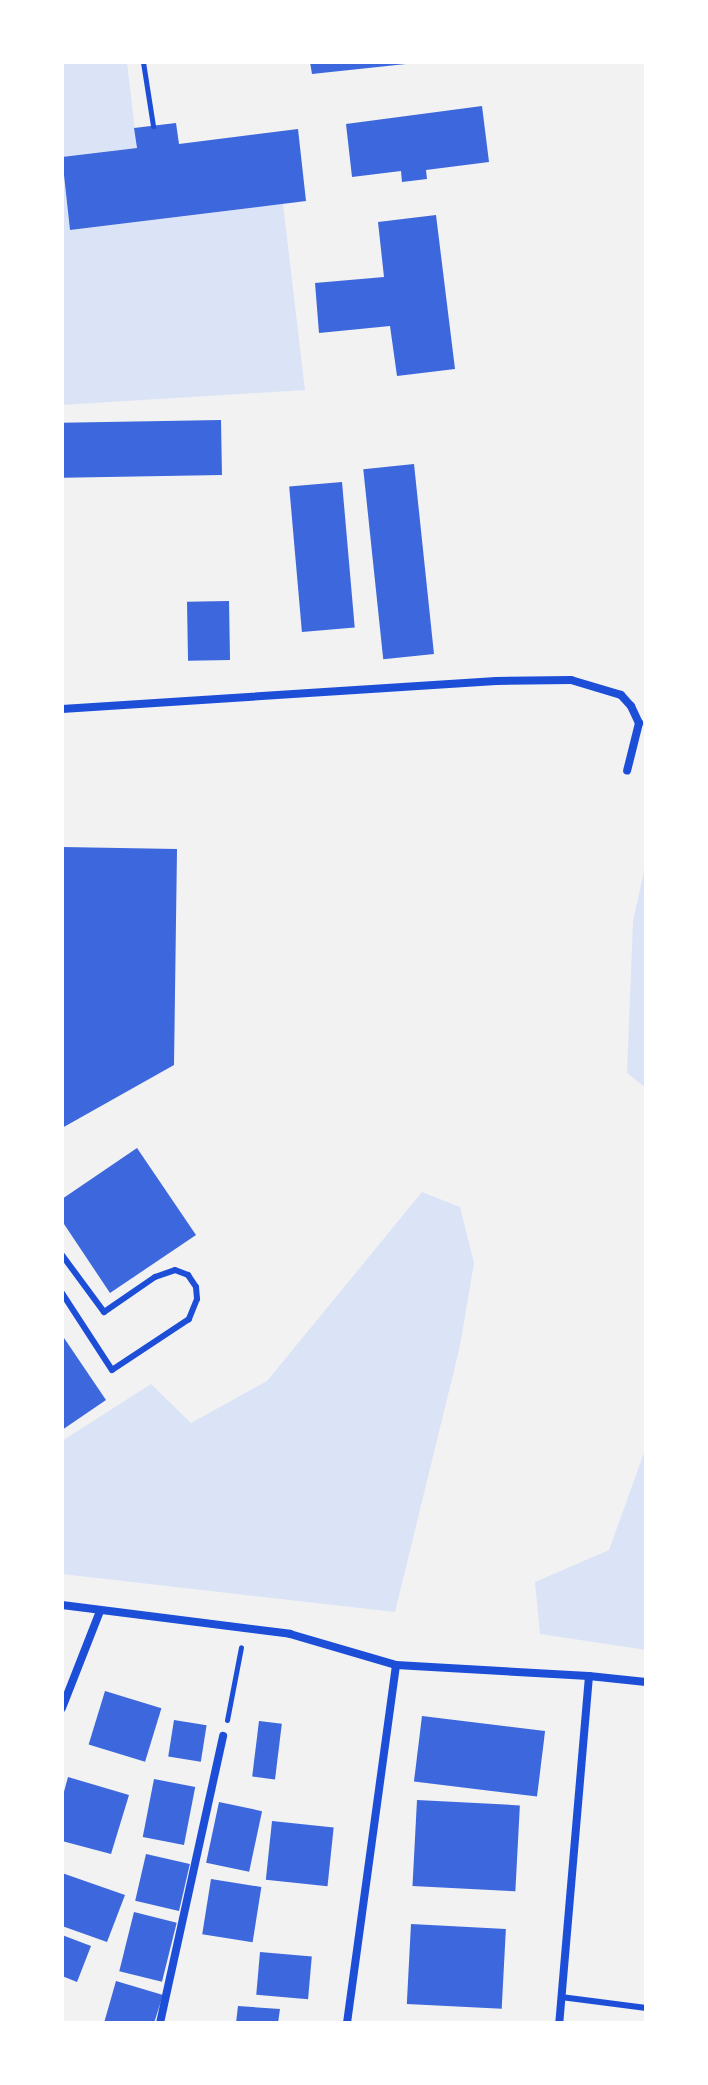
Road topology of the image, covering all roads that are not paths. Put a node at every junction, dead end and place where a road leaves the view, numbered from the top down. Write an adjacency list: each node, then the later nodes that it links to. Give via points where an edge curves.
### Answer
1 (62, 709): 2 (street, via 571,680 621,695 631,706 639,723)
2 (627, 771)
3 (62, 1255): 4 (lane, via 104,1312 155,1277 175,1270 188,1275 197,1299 189,1319 112,1370)
4 (62, 1293)
5 (62, 1605): 6 (street)
6 (100, 1611): 7 (street, via 290,1634); 10 (street)
7 (396, 1665): 8 (street); 15 (street)
8 (589, 1676): 9 (street); 12 (street)
9 (646, 1682)
10 (62, 1708)
11 (223, 1736): 14 (street)
12 (561, 1997): 13 (lane); 16 (street)
13 (646, 2008)
14 (160, 2023)
15 (347, 2023)
16 (559, 2023)

